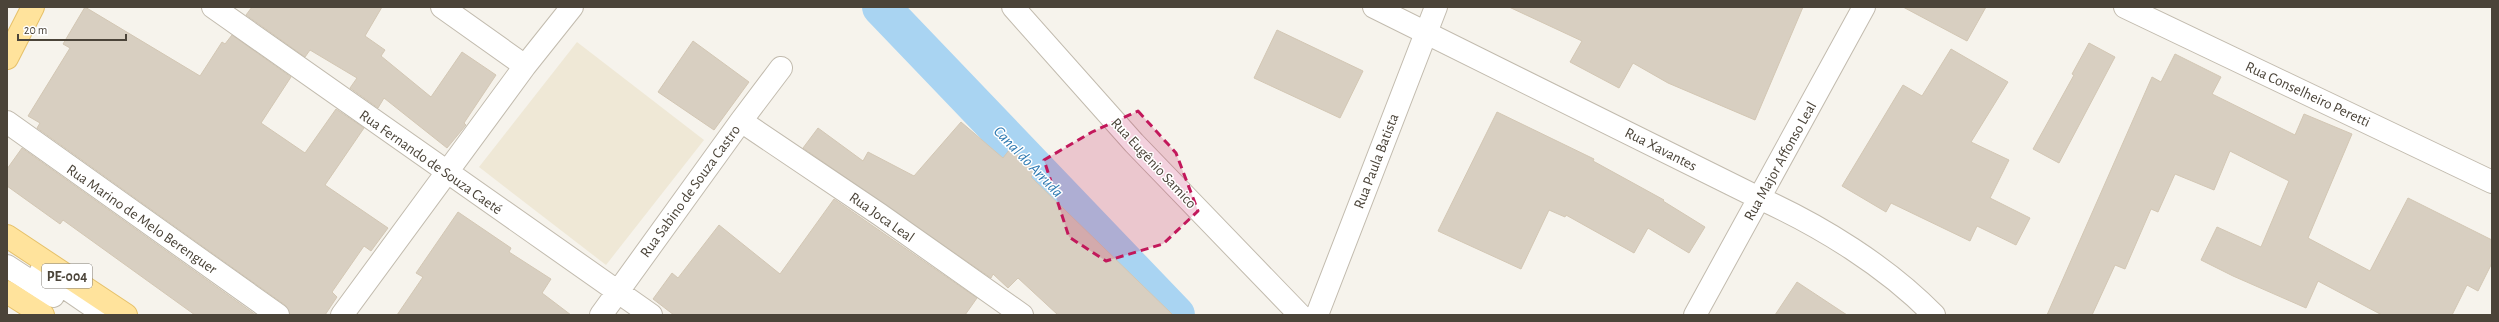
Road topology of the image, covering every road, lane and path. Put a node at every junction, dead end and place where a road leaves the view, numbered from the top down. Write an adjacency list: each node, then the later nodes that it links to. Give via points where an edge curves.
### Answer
1 (33, 7): 11 (main road)
2 (213, 7): 16 (street, Rua Fernando de Souza Caeté)
3 (442, 7): 12 (street)
4 (572, 7): 12 (street)
5 (1013, 7): 33 (street, Rua Eugênio Samico, via 1134,143)
6 (1374, 7): 10 (street, Rua Xavantes)
7 (1436, 7): 10 (street, Rua Paula Batista)
8 (1864, 7): 18 (street, Rua Major Affonso Leal)
9 (2125, 7): 17 (street, Rua Conselheiro Peretti)
10 (1425, 31): 18 (street, Rua Xavantes); 34 (street, Rua Paula Batista)
11 (7, 58)
12 (525, 66): 16 (street)
13 (781, 68): 14 (street, Rua Sabino de Souza Castro)
14 (741, 120): 22 (street, Rua Sabino de Souza Castro); 32 (street, Rua Joca Leal)
15 (7, 122): 28 (street, Rua Marino de Melo Berenguer)
16 (447, 174): 22 (street, Rua Fernando de Souza Caeté); 29 (street)
17 (2492, 182)
18 (1759, 198): 35 (street, Rua Major Affonso Leal); 36 (street, Rua Xavantes, via 1833,235)
19 (7, 236): 27 (main road, PE-004)
20 (7, 248): 26 (street)
21 (7, 266): 25 (street)
22 (618, 291): 30 (street, Rua Sabino de Souza Castro); 31 (street, Rua Fernando de Souza Caeté)
23 (7, 292): 24 (main road, PE-004)
24 (43, 315)
25 (82, 315)
26 (105, 315)
27 (126, 315)
28 (278, 315)
29 (342, 315)
30 (601, 315)
31 (651, 315)
32 (1022, 315)
33 (1300, 315)
34 (1317, 315)
35 (1695, 315)
36 (1934, 315)

